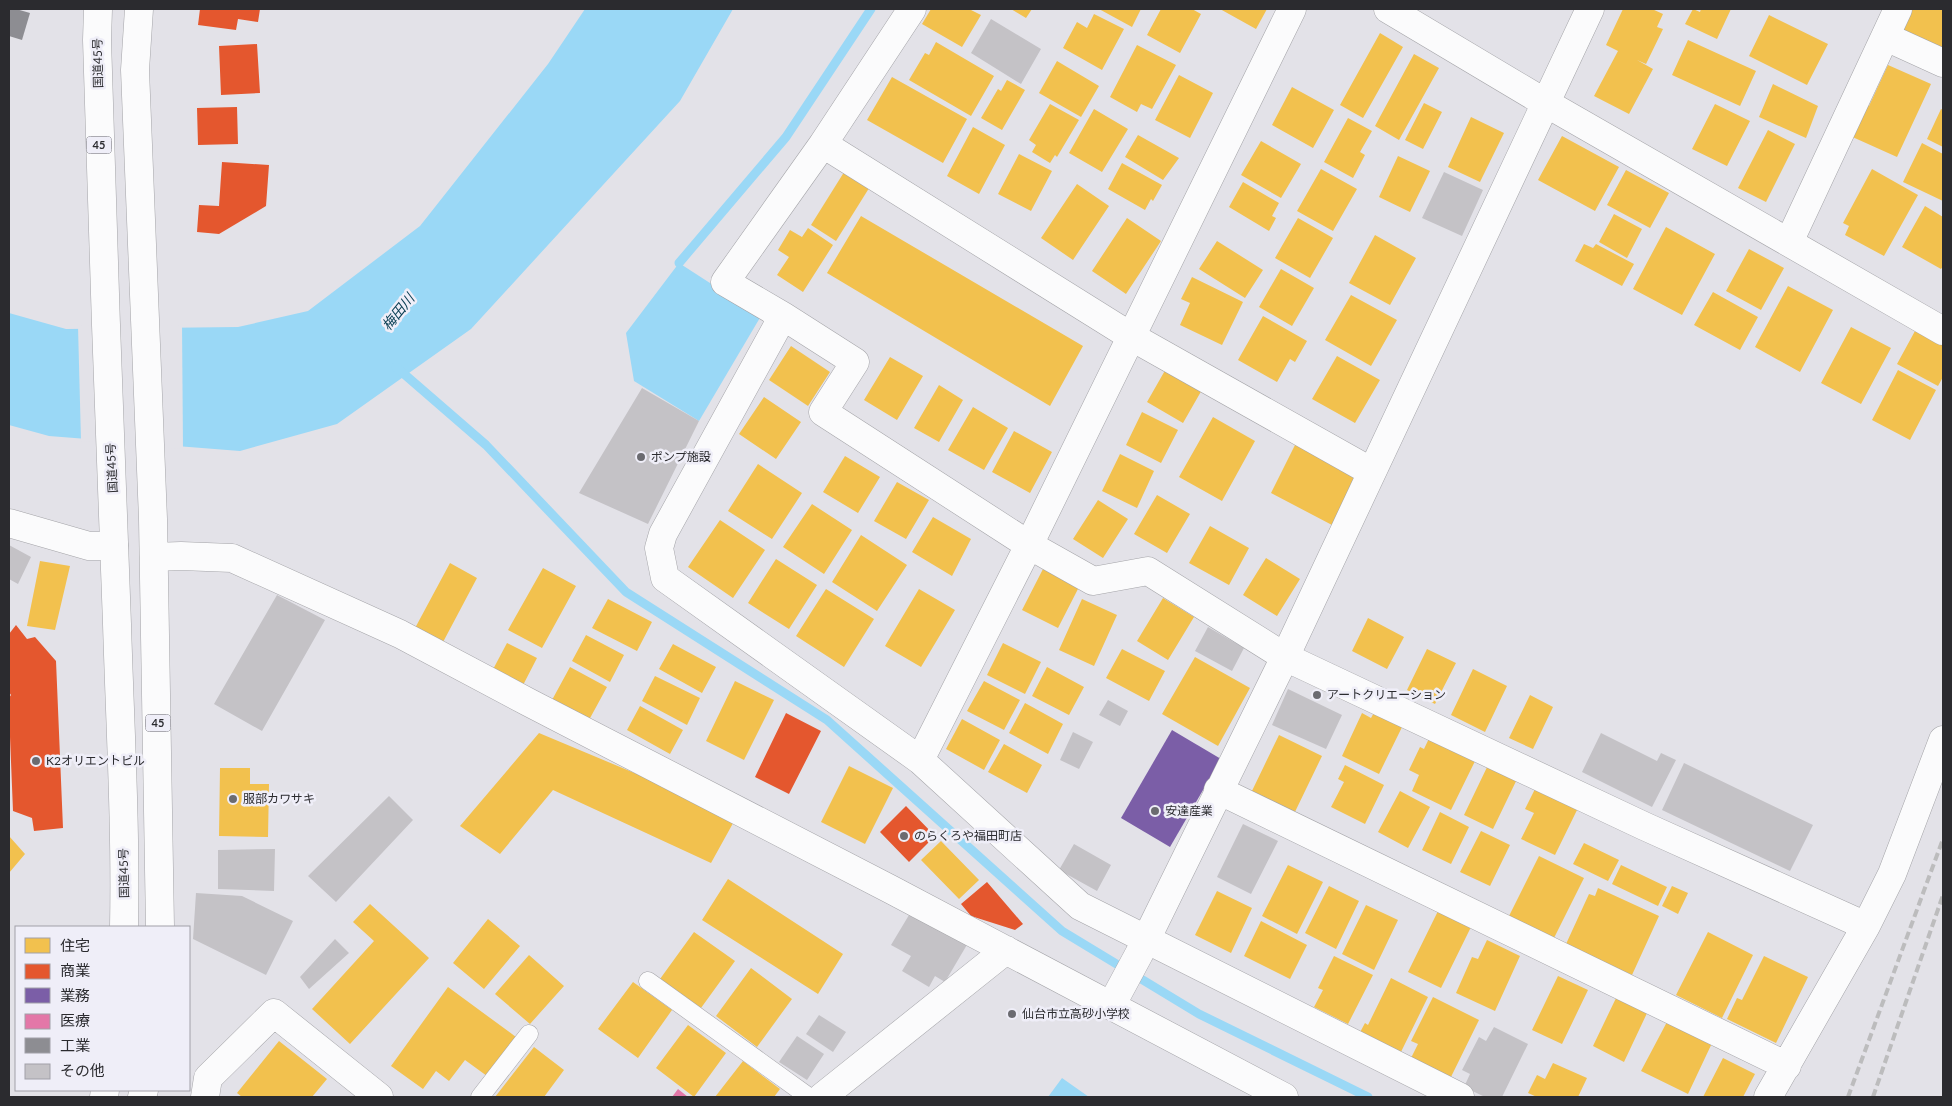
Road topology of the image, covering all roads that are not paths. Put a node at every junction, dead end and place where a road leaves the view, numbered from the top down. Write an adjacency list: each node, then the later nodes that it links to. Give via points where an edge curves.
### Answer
1 (98, 9): 18 (main road, 国道45号 / 45, via 103,281)
2 (139, 9): 20 (main road, 45, via 136,70)
3 (912, 9): 11 (main road)
4 (1292, 9): 15 (main road)
5 (1388, 9): 10 (main road)
6 (1590, 9): 10 (main road)
7 (1898, 9): 8 (main road)
8 (1886, 37): 9 (main road); 12 (main road)
9 (1943, 64)
10 (1544, 102): 12 (main road); 16 (main road)
11 (823, 144): 13 (main road, via 725,282); 15 (main road)
12 (1788, 242): 14 (main road)
13 (783, 316): 19 (main road, via 855,362 823,412); 23 (main road, via 663,534 659,548 665,578)
14 (1943, 331)
15 (1132, 337): 16 (main road); 19 (main road)
16 (1372, 472): 21 (main road)
17 (9, 523): 18 (main road, via 89,546)
18 (114, 533): 25 (main road, 国道45号 / 45)
19 (1029, 545): 21 (main road, via 1093,581 1148,571); 23 (main road)
20 (154, 557): 26 (main road, 45); 29 (main road, via 232,558 400,634)
21 (1285, 657): 24 (main road); 27 (main road, via 1644,826)
22 (1943, 740): 27 (main road, via 1892,874)
23 (920, 760): 28 (main road, via 1080,906)
24 (1218, 790): 28 (main road); 33 (main road)
25 (124, 926)
26 (160, 926)
27 (1866, 926): 33 (main road)
28 (1142, 946): 31 (main road); 40 (main road)
29 (1006, 950): 31 (main road); 38 (main road)
30 (648, 981): 37 (lane)
31 (1116, 998): 39 (main road)
32 (529, 1034): 36 (lane)
33 (1787, 1066): 41 (main road)
34 (205, 1097): 35 (main road, via 208,1078 274,1013)
35 (379, 1097)
36 (480, 1097)
37 (810, 1097)
38 (822, 1097)
39 (1284, 1097)
40 (1460, 1097)
41 (1768, 1097)

